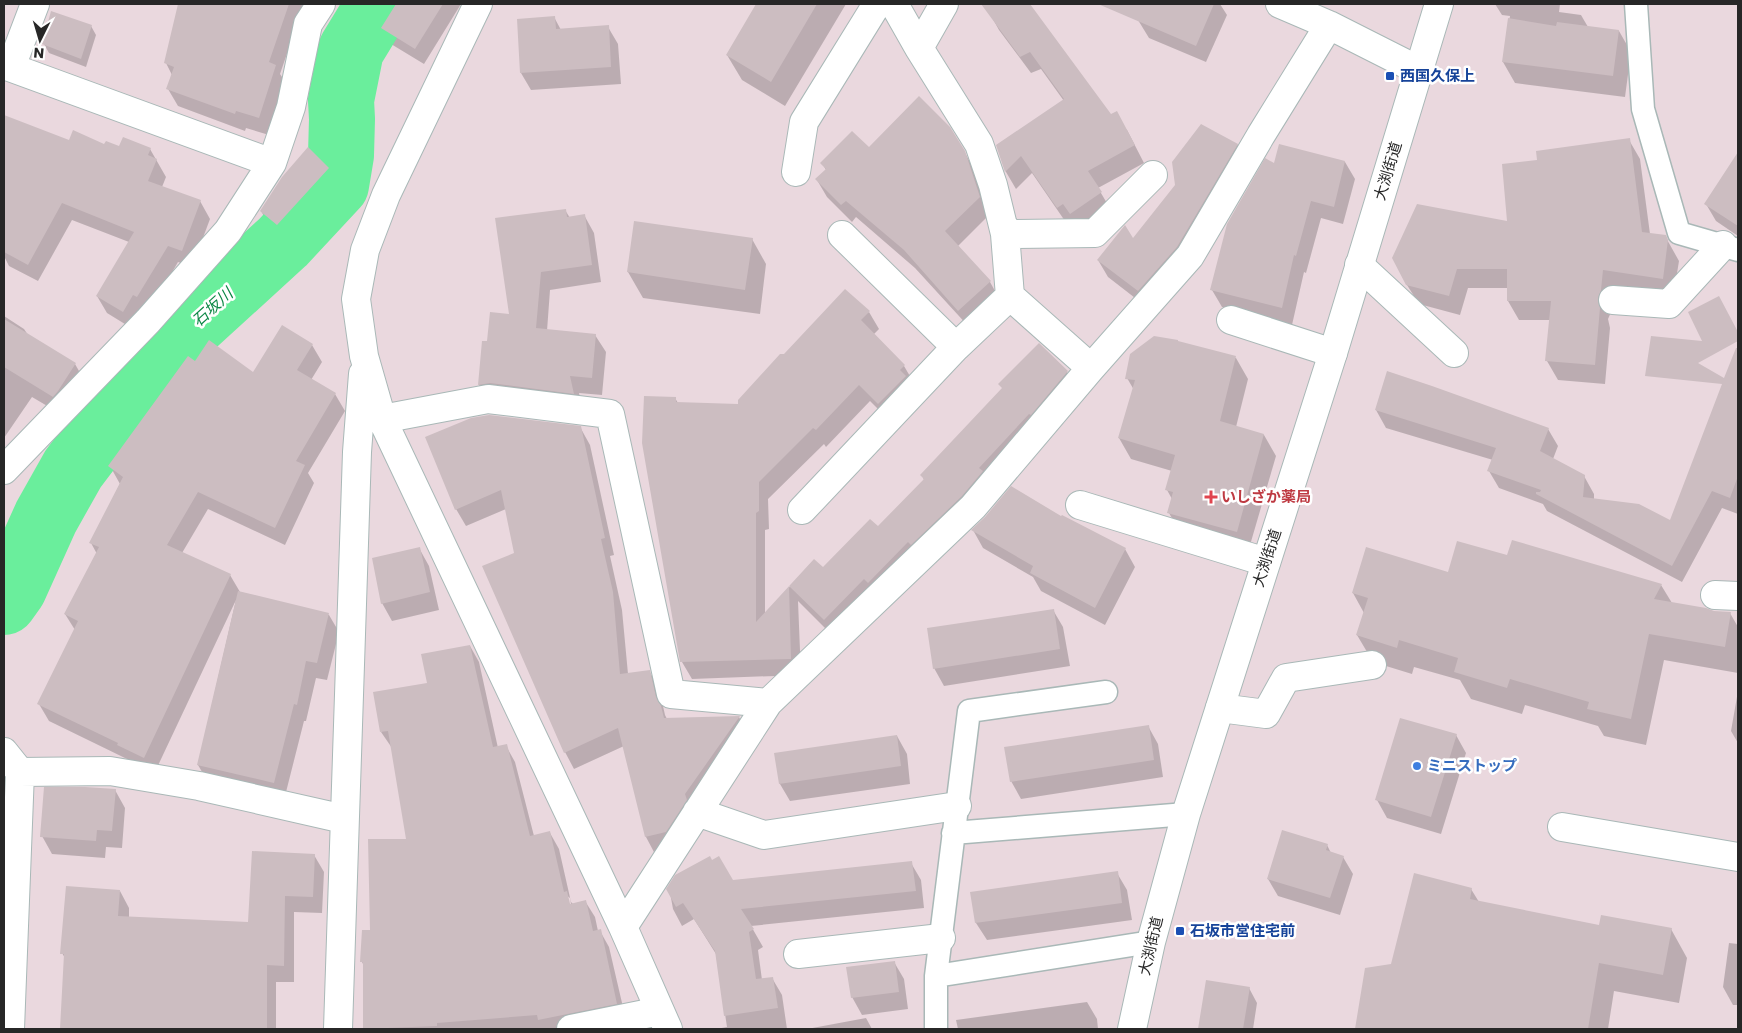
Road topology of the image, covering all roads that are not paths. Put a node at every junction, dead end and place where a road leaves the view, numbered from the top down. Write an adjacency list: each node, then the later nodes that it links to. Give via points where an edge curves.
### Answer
1 (35, 4): 12 (street)
2 (321, 4): 14 (street, via 308,24 292,106)
3 (478, 4): 27 (street, via 386,195 365,250 356,298)
4 (878, 4): 15 (street, via 804,122)
5 (894, 4): 11 (street)
6 (944, 4): 11 (street)
7 (1280, 4): 10 (street)
8 (1439, 4): 13 (street, 大渕街道)
9 (1636, 4): 19 (lane, via 1643,109 1679,233)
10 (1329, 25): 13 (street); 28 (street, via 1190,256)
11 (919, 48): 17 (street, via 979,144 994,184)
12 (7, 66): 14 (street)
13 (1418, 70): 20 (street, 大渕街道)
14 (272, 163): 30 (street, via 228,231 148,321)
15 (796, 172)
16 (1153, 175): 17 (street, via 1095,233)
17 (1005, 234): 21 (street)
18 (842, 235): 24 (street)
19 (1731, 248): 22 (street, via 1669,304)
20 (1359, 265): 25 (street, 大渕街道); 26 (street)
21 (1010, 296): 24 (street); 28 (street)
22 (1614, 300)
23 (1232, 320): 25 (street)
24 (956, 347): 32 (street)
25 (1333, 353): 33 (street, 大渕街道)
26 (1454, 353)
27 (364, 356): 29 (street); 42 (street, via 357,452)
28 (1091, 368): 36 (street, via 973,507)
29 (382, 419): 36 (street, via 488,398 610,414 671,694); 46 (street)
30 (4, 470)
31 (1080, 505): 33 (street)
32 (802, 510)
33 (1266, 562): 37 (street, 大渕街道)
34 (1372, 665): 37 (street, via 1286,678 1266,714)
35 (1106, 692): 39 (lane, via 969,711)
36 (768, 703): 40 (street)
37 (1220, 708): 41 (street, 大渕街道)
38 (12, 762): 42 (street, via 110,771 199,786); 52 (street)
39 (957, 806): 40 (street, via 764,835); 44 (lane)
40 (697, 812): 46 (street)
41 (1186, 814): 44 (lane); 48 (street, 大渕街道)
42 (344, 820): 53 (street)
43 (1562, 827): 45 (street)
44 (953, 834): 47 (lane)
45 (1738, 857)
46 (623, 927): 51 (street)
47 (941, 938): 49 (street); 50 (lane)
48 (1151, 942): 50 (lane); 56 (street, 大渕街道)
49 (798, 954)
50 (936, 976): 55 (lane)
51 (664, 1020): 54 (street)
52 (10, 1029)
53 (338, 1029)
54 (571, 1029)
55 (936, 1029)
56 (1132, 1029)

